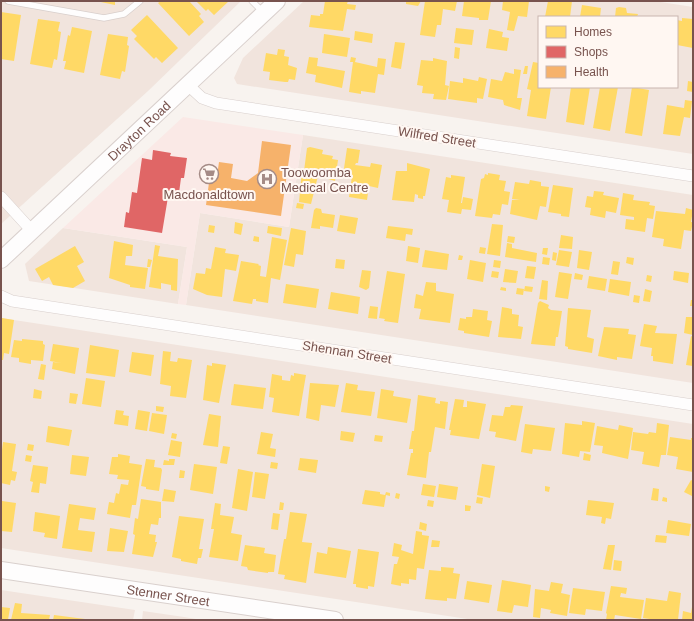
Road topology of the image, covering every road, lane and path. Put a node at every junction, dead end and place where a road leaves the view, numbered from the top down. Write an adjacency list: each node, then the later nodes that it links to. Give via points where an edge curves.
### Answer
1 (8, 1): 2 (lane, via 111,18 130,11)
2 (140, 1)
3 (252, 1): 5 (lane)
4 (277, 1): 5 (main road, Drayton Road)
5 (264, 13): 6 (main road, Drayton Road)
6 (188, 85): 7 (street, Wilfred Street, via 202,98 216,103); 9 (main road, Drayton Road)
7 (693, 176)
8 (1, 197): 9 (street)
9 (32, 230): 10 (main road, Drayton Road)
10 (1, 260)
11 (1, 296): 12 (street, Shennan Street, via 12,300)
12 (693, 405)
13 (1, 570): 14 (main road, Stenner Street)
14 (335, 620)

